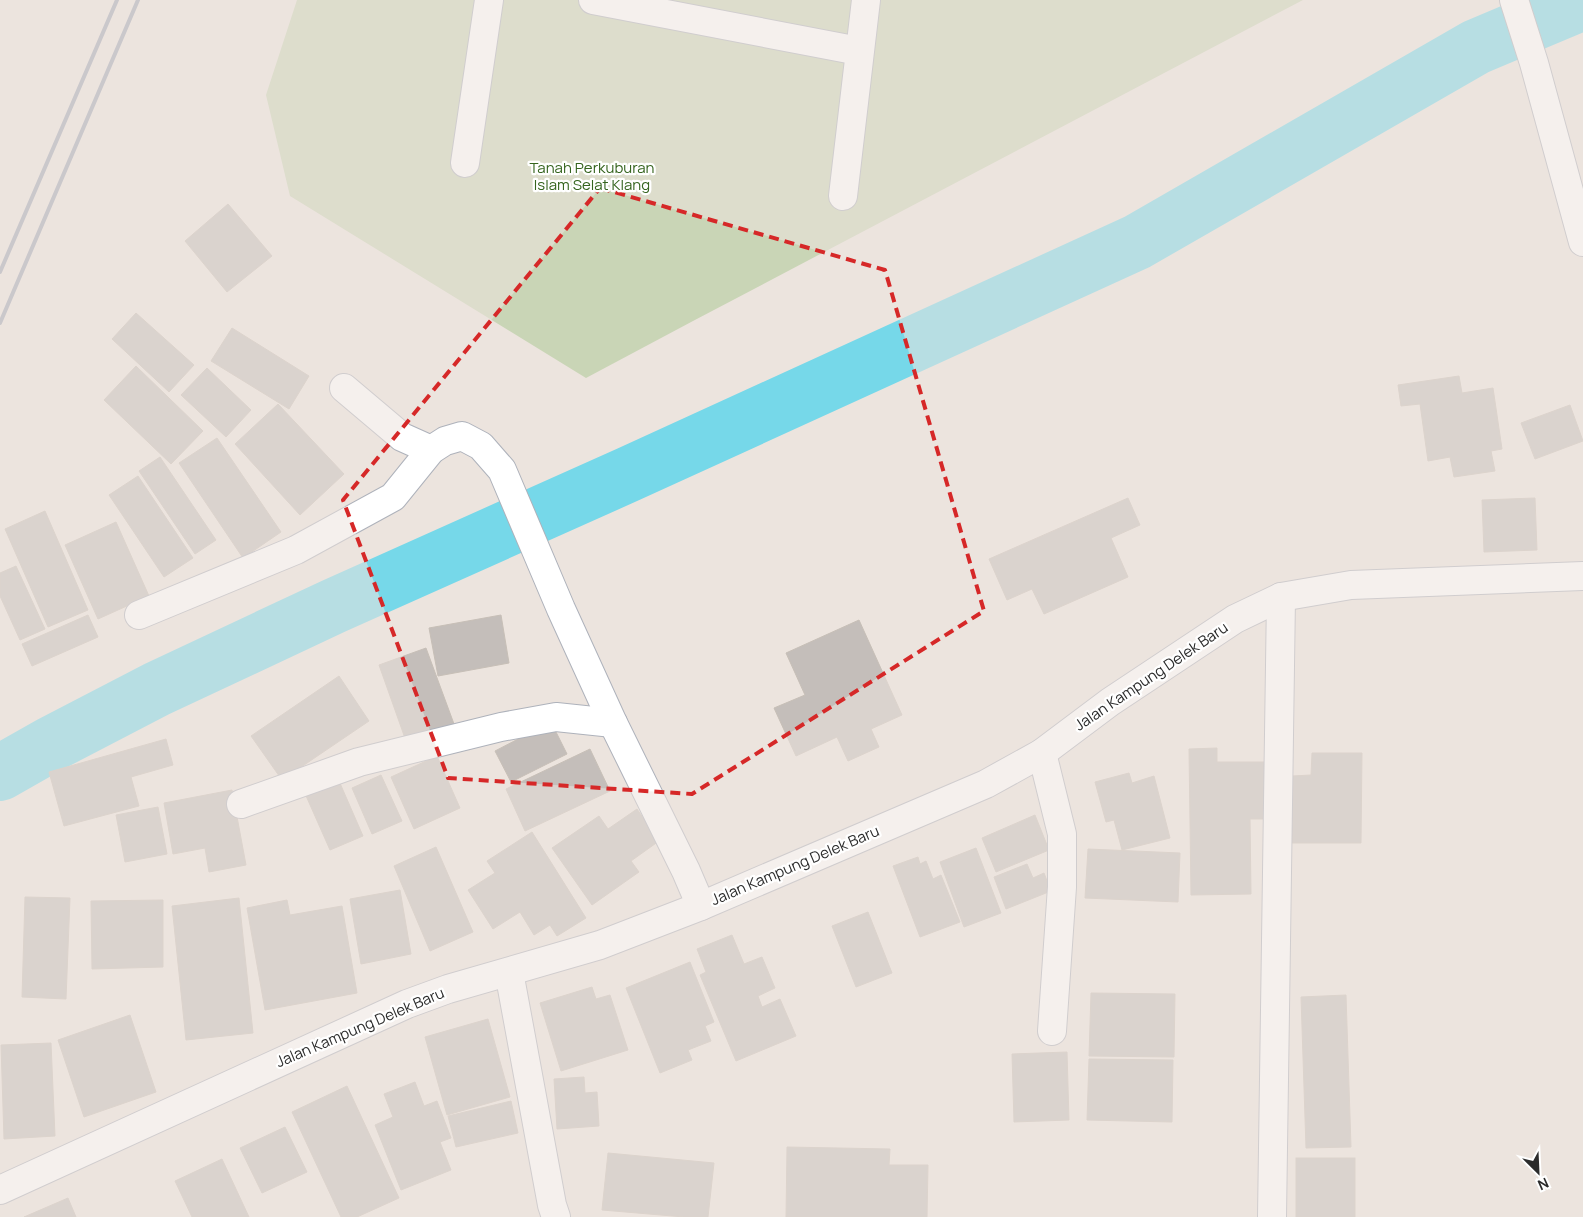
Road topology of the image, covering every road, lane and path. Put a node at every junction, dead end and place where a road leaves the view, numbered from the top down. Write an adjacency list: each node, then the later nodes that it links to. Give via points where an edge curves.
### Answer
1 (489, 0): 6 (street)
2 (593, 0): 5 (street)
3 (866, 0): 5 (street)
4 (1514, 0): 8 (street)
5 (859, 51): 7 (street)
6 (465, 163)
7 (843, 196)
8 (1583, 242)
9 (344, 388): 10 (street, via 402,437)
10 (431, 450): 13 (street, via 393,497 296,550); 14 (street, via 462,436 481,446 502,470 560,609)
11 (1583, 576): 12 (street, Jalan Kampung Delek Baru, via 1351,585)
12 (1281, 597): 15 (street, Jalan Kampung Delek Baru, via 1235,619 1110,702); 22 (street)
13 (139, 616)
14 (613, 723): 16 (street, via 556,716 501,727 359,762); 17 (street)
15 (1042, 753): 17 (street, Jalan Kampung Delek Baru, via 986,784); 19 (street, via 1062,834 1062,887)
16 (241, 804)
17 (701, 906): 18 (street, Jalan Kampung Delek Baru, via 600,945)
18 (509, 972): 20 (street, Jalan Kampung Delek Baru, via 407,1004); 21 (street)
19 (1052, 1031)
20 (0, 1190)
21 (556, 1217)
22 (1272, 1217)

